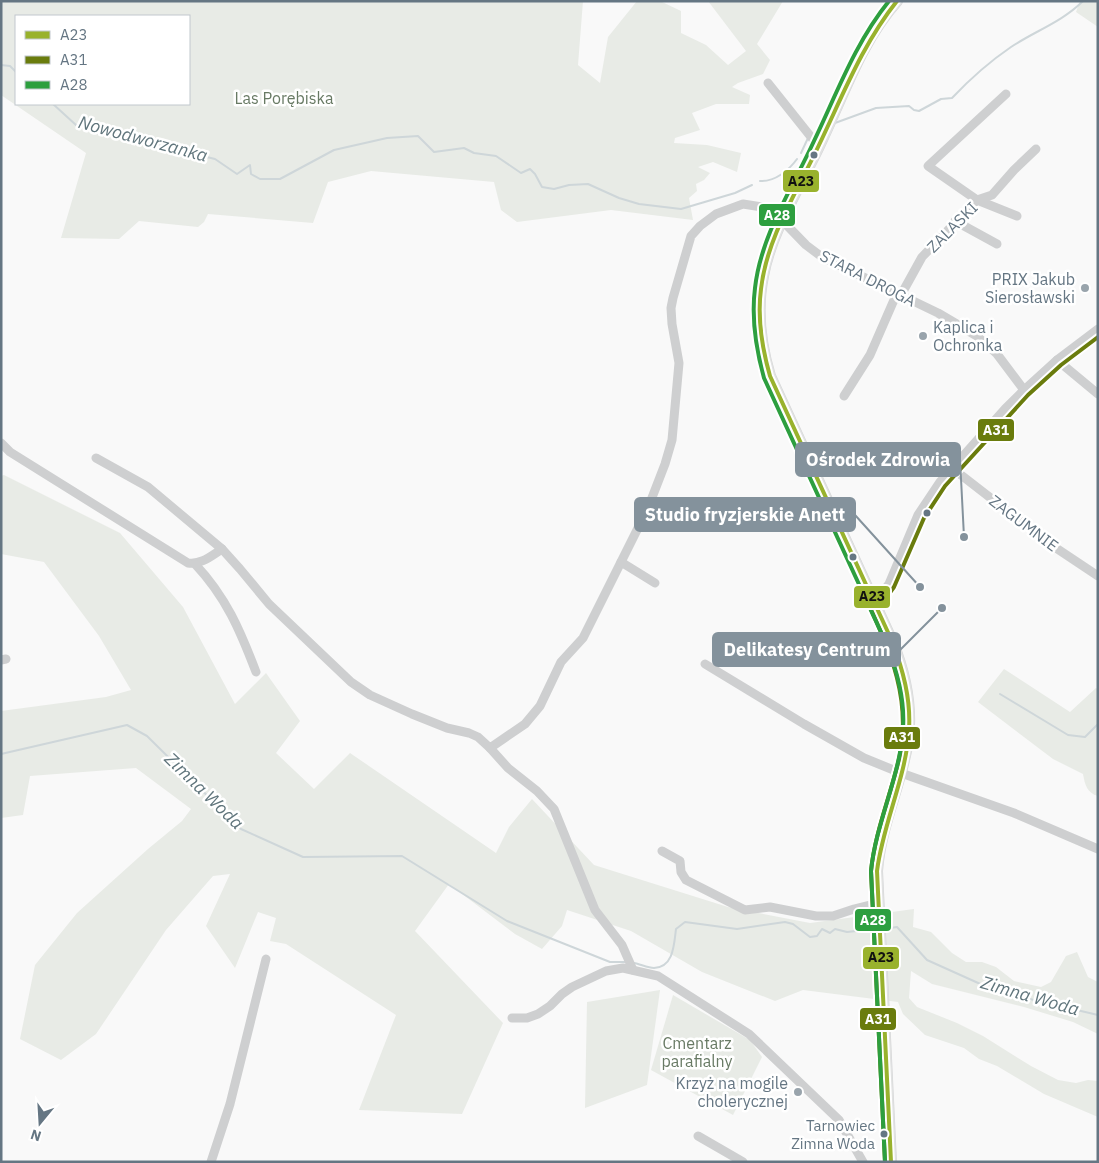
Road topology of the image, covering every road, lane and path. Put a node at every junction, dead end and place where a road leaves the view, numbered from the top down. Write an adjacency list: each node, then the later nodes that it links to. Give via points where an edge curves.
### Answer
1 (897, 1): 4 (main road, via 880,22 861,56)
2 (768, 83): 4 (street)
3 (1006, 94): 6 (street, via 928,166)
4 (819, 146): 8 (main road)
5 (1036, 149): 6 (street, ZALASKI, via 992,195)
6 (977, 200): 7 (street); 9 (street, ZALASKI)
7 (1017, 216)
8 (783, 220): 11 (street, STARA DROGA, via 822,257); 21 (street, STARA DROGA, via 762,206 744,204 706,220 692,236 671,308 679,363 672,440 648,508); 25 (main road, via 763,275 761,344 776,391)
9 (955, 221): 10 (street); 11 (street, ZALASKI, via 922,257)
10 (997, 244)
11 (899, 294): 14 (street, STARA DROGA, via 938,313 987,344); 16 (street, ZALASKI, via 870,355)
12 (1098, 329): 13 (street)
13 (1057, 360): 14 (street); 15 (street)
14 (1024, 390): 19 (street)
15 (1098, 394)
16 (844, 396)
17 (1, 443): 22 (street, via 10,452 139,534)
18 (96, 458): 20 (street, via 148,488)
19 (952, 468): 23 (street, ZAGUMNIE, via 1050,544); 25 (street, via 930,494 918,515 889,584)
20 (222, 549): 22 (street); 28 (street, via 269,604 351,682 370,695 412,714 478,737)
21 (621, 562): 24 (street); 28 (street, STARA DROGA, via 583,638 561,662 540,706 525,724)
22 (195, 564): 27 (street, via 222,596)
23 (1098, 576)
24 (654, 583)
25 (873, 598): 29 (main road, via 903,671 909,698 910,724)
26 (705, 664): 29 (street, via 850,750)
27 (256, 672)
28 (490, 748): 34 (street, via 554,809 595,910 622,945)
29 (901, 773): 30 (street); 32 (main road, via 879,847)
30 (1098, 849)
31 (662, 851): 32 (street, via 680,861 686,880 745,910 770,907 833,916)
32 (878, 903): 40 (main road)
33 (266, 958): 37 (street, via 230,1104)
34 (633, 970): 35 (street, via 615,968 596,974 572,986 538,1014); 39 (street, via 658,976 749,1034 839,1120)
35 (512, 1018)
36 (698, 1136): 38 (street)
37 (211, 1162)
38 (744, 1162)
39 (863, 1162)
40 (891, 1162)

